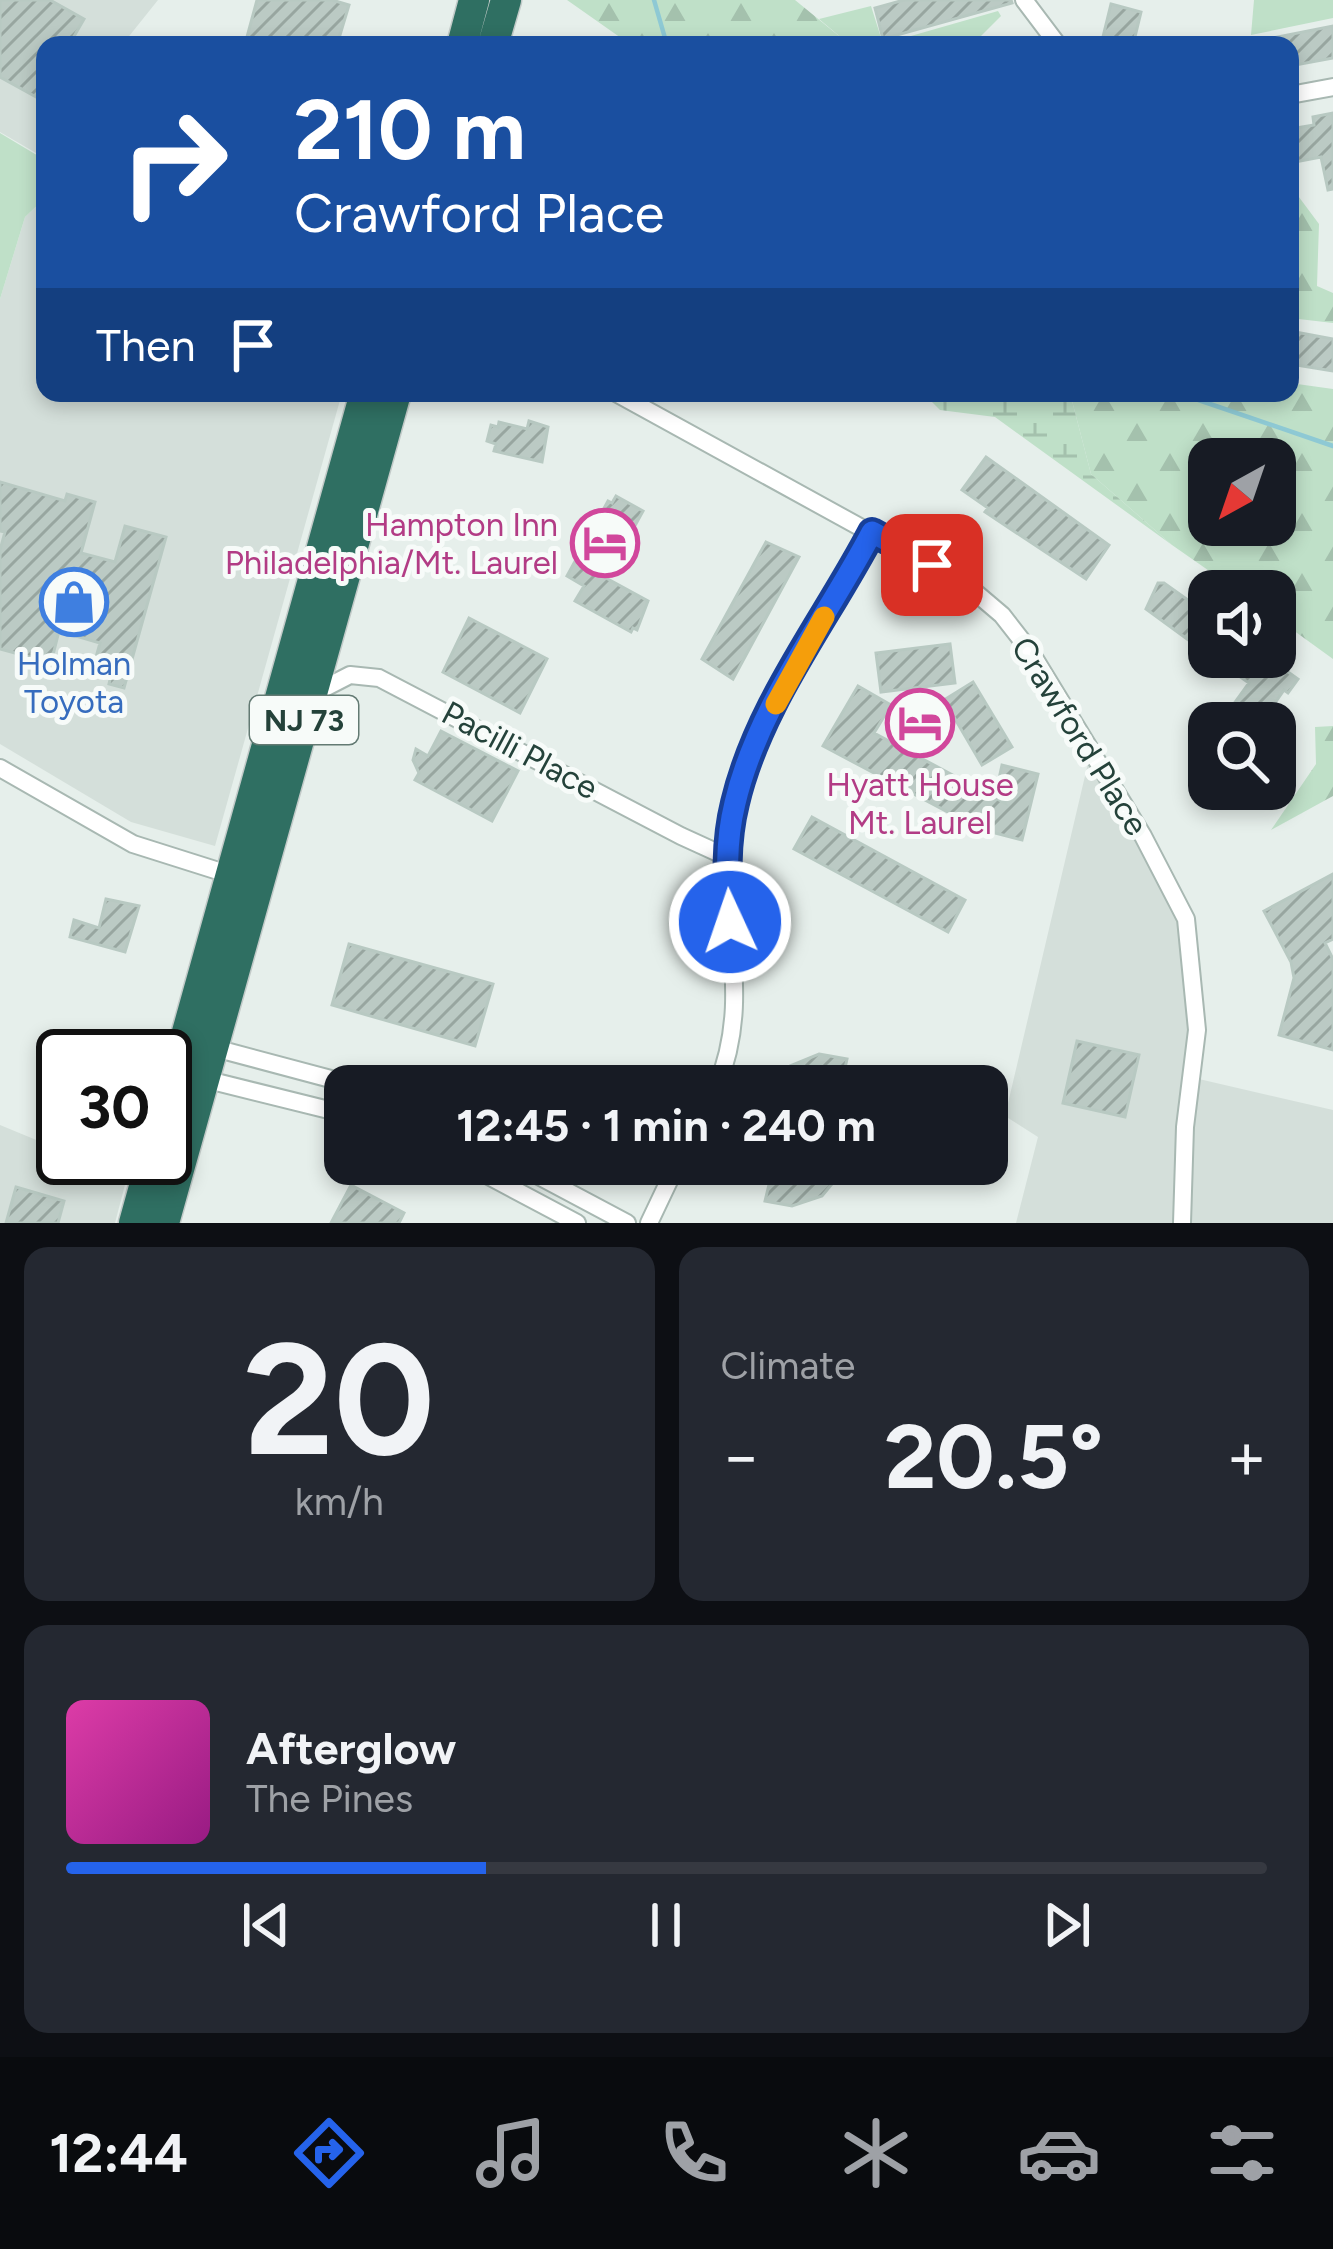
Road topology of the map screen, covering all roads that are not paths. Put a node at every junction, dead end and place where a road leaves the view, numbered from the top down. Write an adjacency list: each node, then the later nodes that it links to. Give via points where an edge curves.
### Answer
1 (474, 0): 4 (highway)
2 (506, 0): 5 (highway)
3 (1024, 0): 6 (street)
4 (464, 36)
5 (496, 36)
6 (1051, 36)
7 (1333, 87): 8 (street)
8 (1299, 93)
9 (362, 402): 16 (highway, NJ 73)
10 (393, 402): 13 (highway, NJ 73)
11 (633, 402): 12 (street, Crawford Place)
12 (872, 532): 15 (street, via 758,740); 33 (street, Crawford Place, via 969,587 1017,633 1186,919 1197,1007)
13 (311, 697): 15 (street, Pacilli Place, via 350,675 379,678); 17 (highway, NJ 73)
14 (0, 768): 16 (street, via 133,844)
15 (727, 856): 18 (street, via 737,994)
16 (231, 875): 17 (highway, NJ 73)
17 (199, 1044): 19 (highway, NJ 73); 21 (street)
18 (725, 1065)
19 (192, 1068)
20 (192, 1076): 22 (street)
21 (324, 1077)
22 (324, 1109)
23 (145, 1185): 28 (highway)
24 (171, 1185): 29 (highway, NJ 73)
25 (506, 1185): 30 (street)
26 (555, 1185): 31 (street)
27 (667, 1185): 32 (street)
28 (134, 1223)
29 (164, 1223)
30 (577, 1223)
31 (627, 1223)
32 (649, 1223)
33 (1182, 1223)

